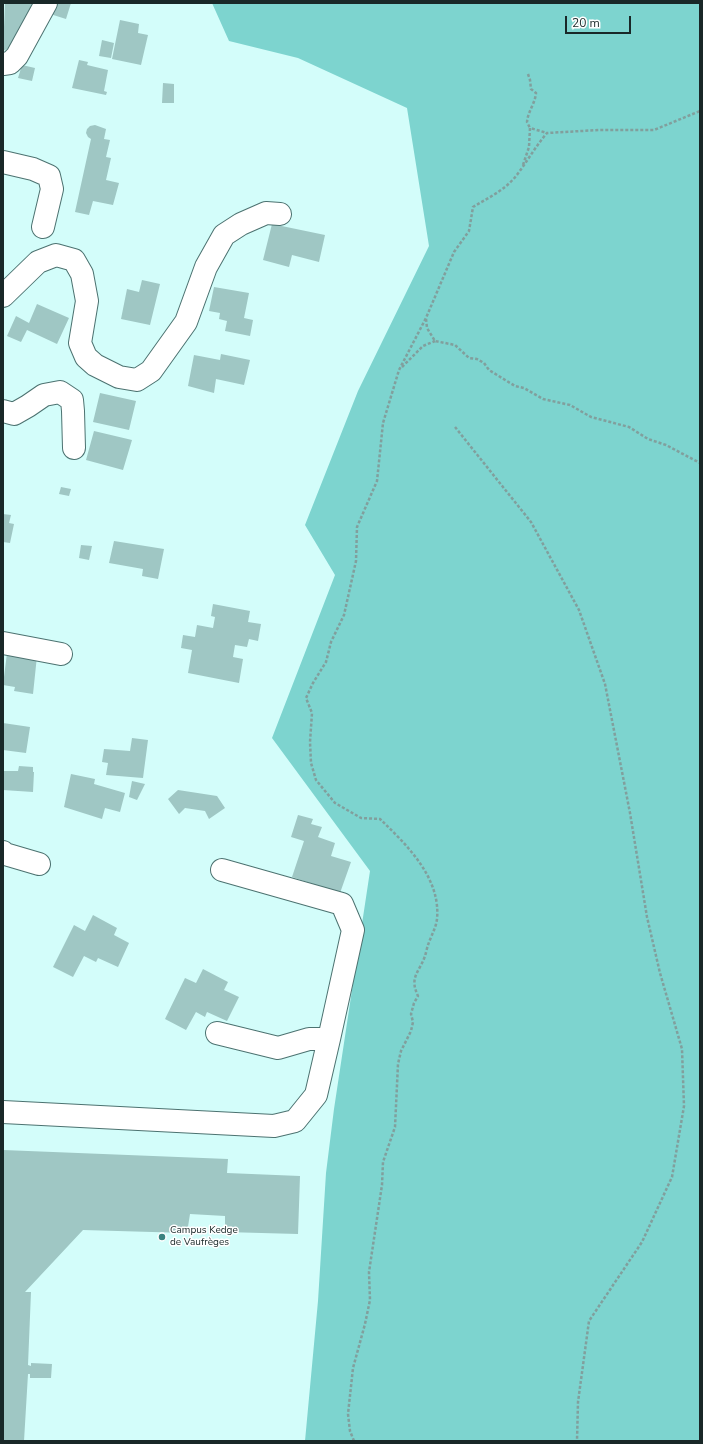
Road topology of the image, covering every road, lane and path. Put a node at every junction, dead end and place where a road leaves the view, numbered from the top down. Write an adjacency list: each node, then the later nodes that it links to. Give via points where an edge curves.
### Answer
1 (46, 3): 2 (street, via 18,56 10,63)
2 (3, 64)
3 (528, 74): 5 (path, via 531,89 536,93 536,100 526,122)
4 (700, 111): 6 (path, via 654,130)
5 (530, 128): 6 (path); 8 (path, via 529,147)
6 (547, 133): 8 (path)
7 (3, 162): 10 (street, via 49,176 52,189)
8 (522, 167): 12 (path, via 502,189 473,207 469,231 454,252)
9 (280, 214): 11 (street, via 266,213 224,235 206,267 186,322 151,371 137,380 119,377 86,358 80,343 87,301 82,274 74,260 56,255 38,262)
10 (43, 227)
11 (3, 296)
12 (426, 318): 13 (path, via 427,328); 14 (path)
13 (435, 341): 14 (path, via 423,346); 18 (path, via 455,345 469,358 477,359 489,370 515,386 543,399 570,406 591,417 629,427 648,439 666,445)
14 (399, 370): 27 (path, via 383,423 377,481 357,527 356,561 344,614 331,642 326,662 306,698 312,713 311,763 316,780 335,803 361,818 380,819 408,847 432,885 438,908 433,934 414,979 414,989 418,996 411,1014 411,1031 401,1050 398,1064 395,1127 383,1162 382,1186 369,1272 370,1300 352,1374 348,1414)
15 (3, 412): 17 (street, via 14,414 44,395 60,392 72,400)
16 (455, 426): 28 (path, via 531,522 579,610 605,684 647,917 660,974 682,1049 684,1106 672,1177 642,1242 590,1321 578,1402)
17 (74, 448)
18 (700, 463)
19 (3, 643): 20 (street)
20 (61, 654)
21 (3, 852): 22 (street)
22 (39, 864)
23 (222, 870): 25 (street, via 342,904 353,930)
24 (217, 1033): 25 (street, via 278,1048 309,1039)
25 (329, 1039): 26 (street, via 316,1095 295,1121 274,1126)
26 (3, 1112)
27 (354, 1441)
28 (577, 1441)

